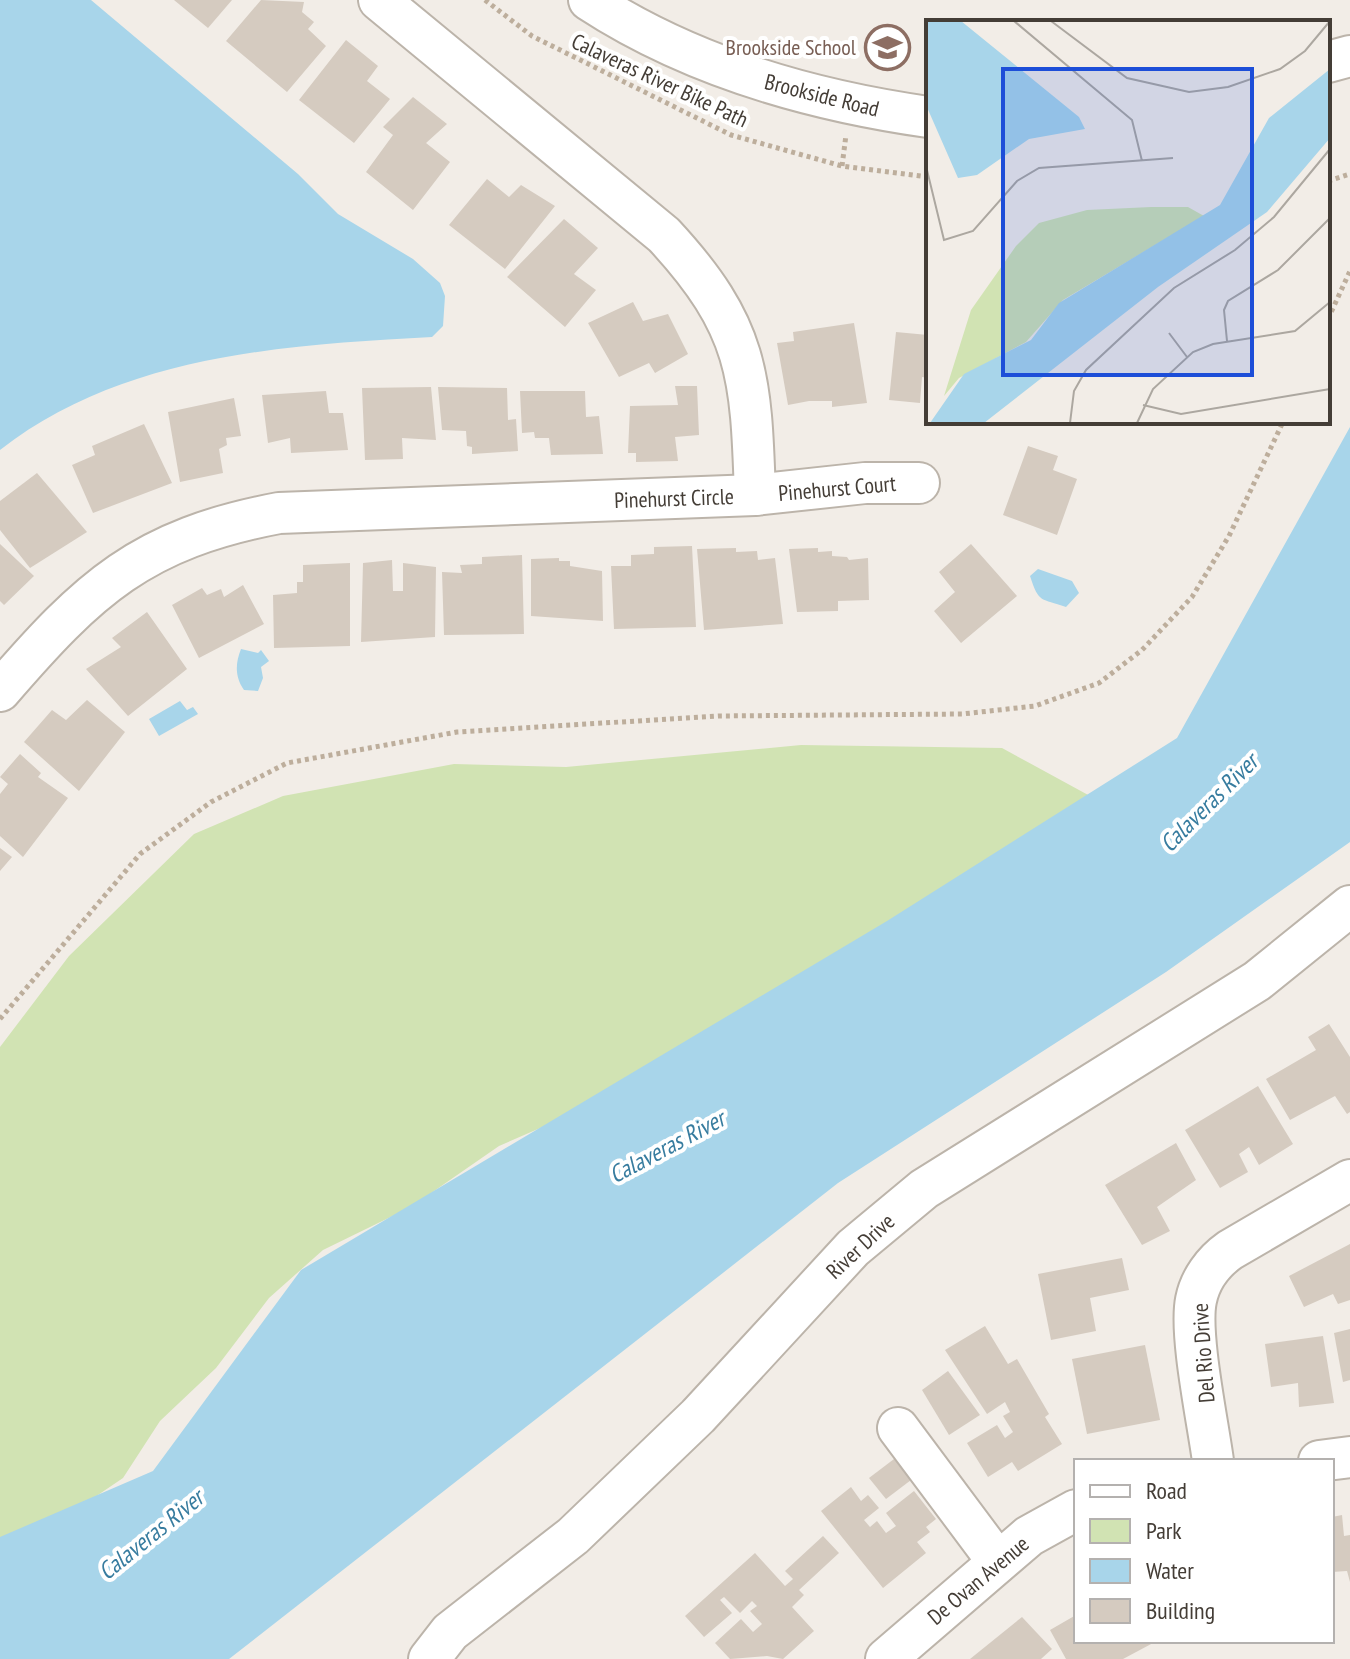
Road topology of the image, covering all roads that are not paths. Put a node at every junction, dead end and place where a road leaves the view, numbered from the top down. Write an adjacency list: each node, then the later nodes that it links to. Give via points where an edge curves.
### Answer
1 (379, 0): 7 (street, Pinehurst Circle, via 664,235 701,275 727,315 742,355 752,412)
2 (589, 0): 5 (street, Brookside Road, via 673,46 740,73 809,95)
3 (1350, 56): 4 (street)
4 (1330, 61)
5 (926, 117)
6 (919, 483): 7 (street, Pinehurst Court)
7 (755, 495): 8 (street, Pinehurst Circle, via 279,513 232,522 148,555 112,578 74,608)
8 (0, 691)
9 (1350, 906): 15 (street, River Drive, via 1257,981 924,1189 853,1248 698,1416 573,1536 450,1632)
10 (1350, 1180): 12 (street, Del Rio Drive, via 1230,1250 1203,1280 1195,1308)
11 (898, 1428): 14 (street)
12 (1213, 1459)
13 (1074, 1511): 14 (street, De Ovan Avenue, via 1029,1536)
14 (998, 1562): 16 (street, De Ovan Avenue)
15 (429, 1659)
16 (886, 1659)

